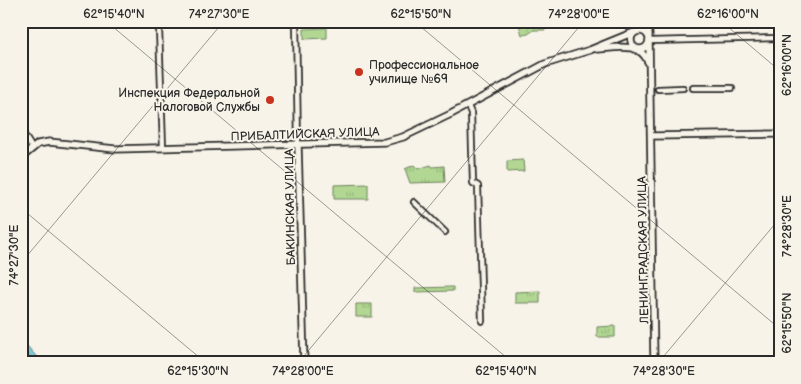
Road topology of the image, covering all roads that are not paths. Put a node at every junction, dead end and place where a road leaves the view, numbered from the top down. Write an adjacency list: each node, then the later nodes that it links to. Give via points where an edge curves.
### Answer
1 (296, 21): 18 (street, БАКИНСКАЯ УЛИЦА)
2 (647, 21): 4 (street); 6 (street)
3 (159, 28): 20 (street)
4 (635, 32): 6 (street, via 644,32); 7 (street, ПРИБАЛТИЙСКАЯ УЛИЦА); 8 (street, via 630,40)
5 (780, 38): 6 (street)
6 (649, 40): 8 (street, via 644,48); 9 (street)
7 (600, 47): 8 (street, ПРИБАЛТИЙСКАЯ УЛИЦА); 14 (street, ПРИБАЛТИЙСКАЯ УЛИЦА, via 539,67)
8 (636, 48): 9 (street, via 644,54)
9 (649, 65): 17 (street)
10 (683, 88): 13 (street)
11 (693, 88): 12 (street)
12 (732, 88)
13 (658, 89)
14 (468, 106): 18 (street, ПРИБАЛТИЙСКАЯ УЛИЦА, via 394,140); 24 (street, via 471,113 473,183 478,186)
15 (21, 130): 19 (street)
16 (780, 134): 17 (street)
17 (651, 136): 26 (street, ЛЕНИНГРАДСКАЯ УЛИЦА)
18 (298, 145): 20 (street, ПРИБАЛТИЙСКАЯ УЛИЦА); 25 (street, БАКИНСКАЯ УЛИЦА)
19 (32, 148): 20 (street, ПРИБАЛТИЙСКАЯ УЛИЦА, via 49,142 105,149); 21 (street)
20 (163, 148)
21 (21, 158)
22 (414, 202): 23 (street)
23 (445, 232)
24 (482, 321)
25 (304, 363)
26 (654, 363)

